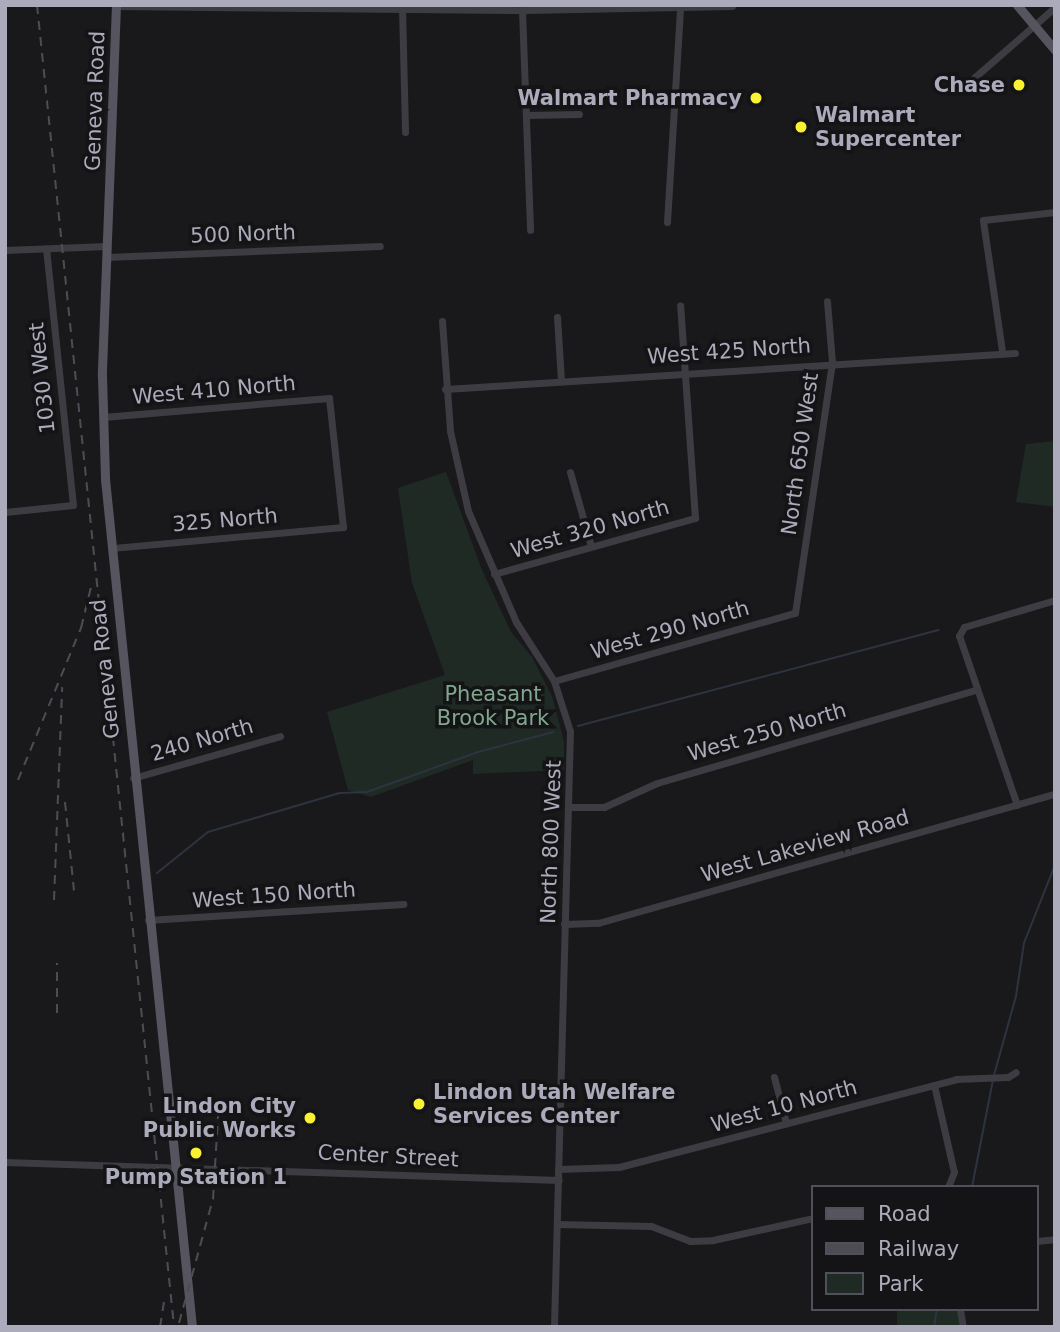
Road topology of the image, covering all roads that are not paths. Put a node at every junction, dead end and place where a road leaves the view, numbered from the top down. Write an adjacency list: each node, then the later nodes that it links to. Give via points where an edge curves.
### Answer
1 (1017, 5): 8 (main road)
2 (116, 6): 4 (street); 17 (main road, Geneva Road)
3 (732, 6): 7 (street)
4 (402, 7): 6 (street); 13 (street)
5 (1055, 7): 8 (street)
6 (522, 10): 7 (street); 12 (street)
7 (680, 10): 15 (street)
8 (1034, 26): 9 (main road); 10 (street)
9 (1055, 50)
10 (968, 83)
11 (579, 114): 12 (street)
12 (526, 115): 16 (street)
13 (405, 132)
14 (1055, 212): 26 (street, via 983,220)
15 (667, 222)
16 (530, 230)
17 (107, 246): 19 (street); 21 (main road, Geneva Road)
18 (380, 246): 21 (street, 500 North)
19 (46, 248): 20 (street); 34 (street, 1030 West, via 74,505)
20 (5, 250)
21 (106, 257): 32 (main road, Geneva Road)
22 (827, 300): 28 (street, North 650 West)
23 (680, 306): 29 (street)
24 (557, 317): 30 (street)
25 (442, 321): 31 (street, North 800 West)
26 (1002, 351): 27 (street, West 425 North); 28 (street, West 425 North)
27 (1015, 353)
28 (832, 362): 29 (street, West 425 North); 40 (street, North 650 West)
29 (684, 372): 30 (street, West 425 North); 36 (street, West 320 North, via 695,517)
30 (561, 381): 31 (street, West 425 North)
31 (445, 389): 38 (street, North 800 West, via 460,483)
32 (103, 417): 35 (street, West 410 North, via 329,398); 37 (main road, Geneva Road)
33 (570, 472): 36 (street)
34 (5, 513)
35 (343, 527): 37 (street, 325 North)
36 (591, 546): 38 (street, West 320 North)
37 (111, 548): 44 (main road, Geneva Road)
38 (494, 574): 41 (street, North 800 West, via 516,622)
39 (1054, 602): 42 (street, via 962,629 959,640)
40 (795, 613): 41 (street, West 290 North)
41 (554, 681): 47 (street, North 800 West, via 570,731)
42 (975, 690): 46 (street); 47 (street, West 250 North, via 657,783 604,807)
43 (280, 736): 44 (street, 240 North)
44 (133, 778): 49 (main road, Geneva Road)
45 (1055, 794): 46 (street, West Lakeview Road)
46 (1017, 805): 50 (street, West Lakeview Road, via 598,923)
47 (571, 807): 50 (street, North 800 West)
48 (404, 904): 49 (street, West 150 North)
49 (148, 920): 56 (main road, Geneva Road)
50 (564, 925): 57 (street, North 800 West)
51 (1016, 1072): 53 (street, West 10 North, via 1008,1077 979,1075)
52 (775, 1077): 54 (street)
53 (934, 1085): 54 (street, West 10 North); 59 (street, via 954,1172)
54 (786, 1123): 57 (street, West 10 North, via 618,1167)
55 (5, 1162): 56 (street, Center Street)
56 (174, 1165): 58 (street, Center Street); 62 (main road, Geneva Road)
57 (558, 1169): 58 (street, North 800 West)
58 (559, 1180): 61 (street, North 800 West)
59 (949, 1185)
60 (811, 1218): 61 (street, via 690,1241 651,1226)
61 (557, 1224): 63 (street, North 800 West)
62 (192, 1327)
63 (554, 1327)

